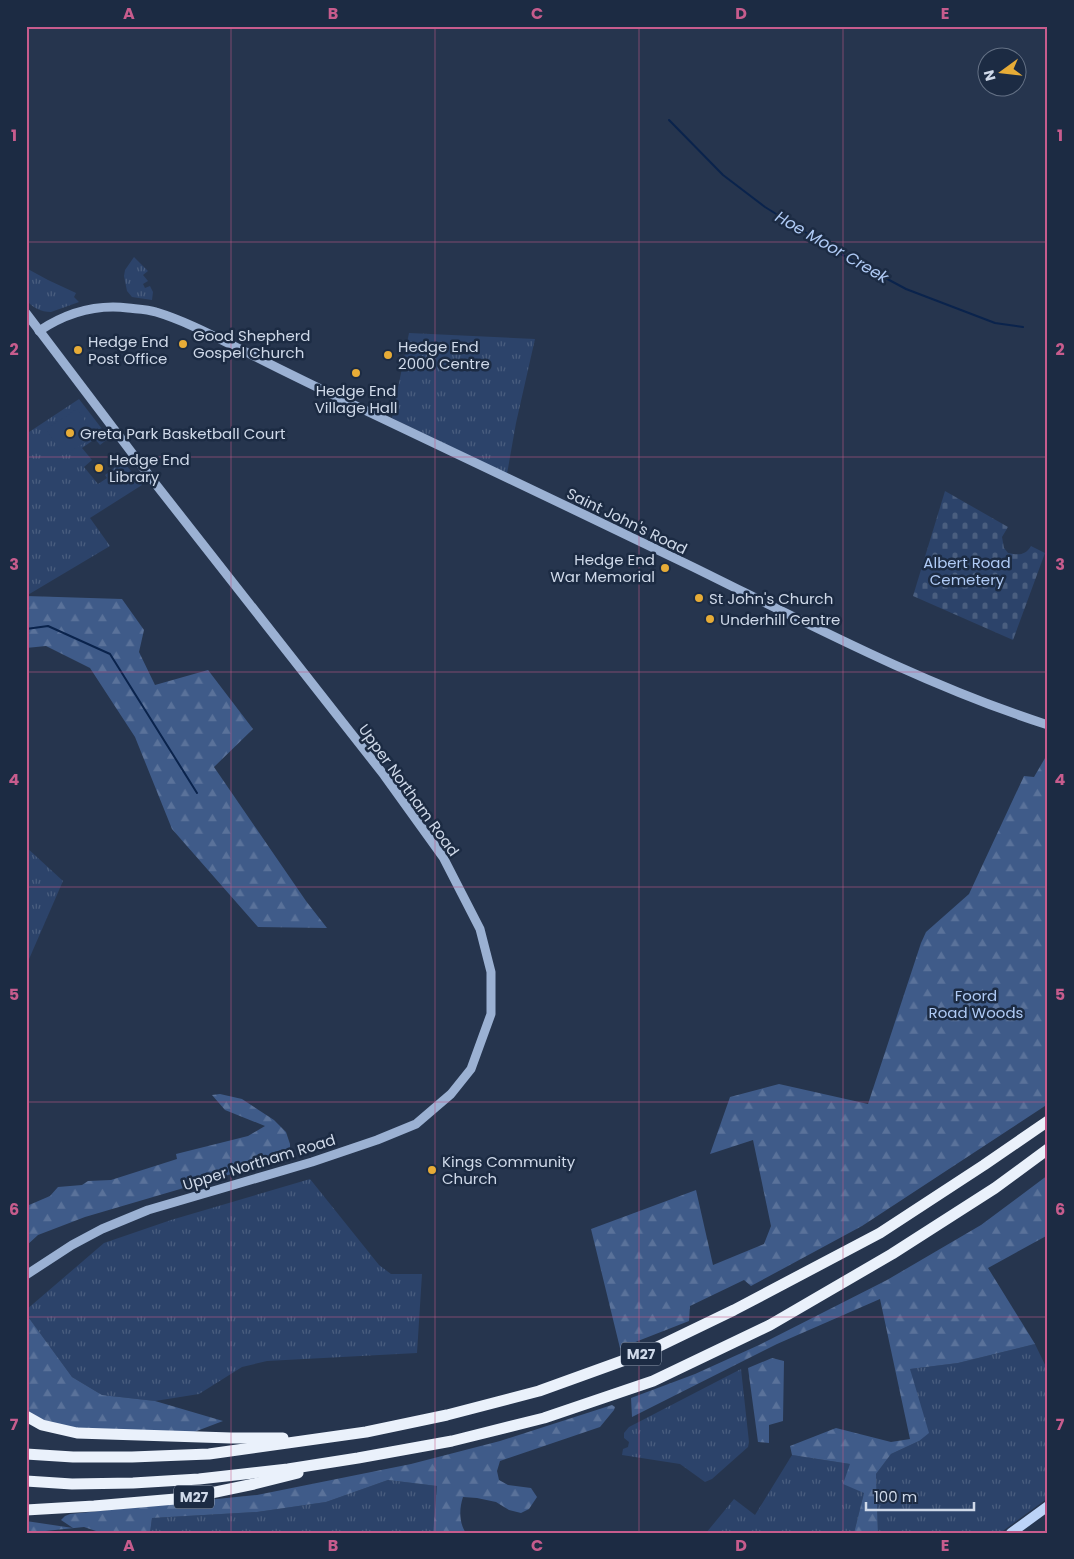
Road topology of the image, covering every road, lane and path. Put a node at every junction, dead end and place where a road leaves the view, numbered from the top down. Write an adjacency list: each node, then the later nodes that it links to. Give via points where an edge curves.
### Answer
1 (26, 313): 2 (main road, Upper Northam Road)
2 (39, 331): 3 (main road, Saint John's Road, via 66,315 87,309 121,307 155,311 200,329 877,657 999,709); 6 (main road, Upper Northam Road, via 384,775 443,857 480,929 491,972 491,1014 471,1069 451,1094 416,1124 312,1162 148,1210 102,1229)
3 (1048, 725)
4 (1048, 1121): 8 (highway, M27, via 880,1232 647,1352 539,1391 446,1415)
5 (1048, 1150): 10 (highway, M27, via 988,1193 884,1259 770,1325 653,1381 544,1418 452,1441)
6 (26, 1275)
7 (26, 1416): 8 (highway, M27, via 42,1425 77,1433 231,1438)
8 (332, 1437): 9 (highway, M27, via 184,1456)
9 (26, 1454)
10 (358, 1458): 11 (highway, M27, via 184,1480 72,1484); 13 (highway, M27, via 187,1498)
11 (26, 1481)
12 (1048, 1506): 14 (main road)
13 (26, 1510)
14 (1011, 1533)

